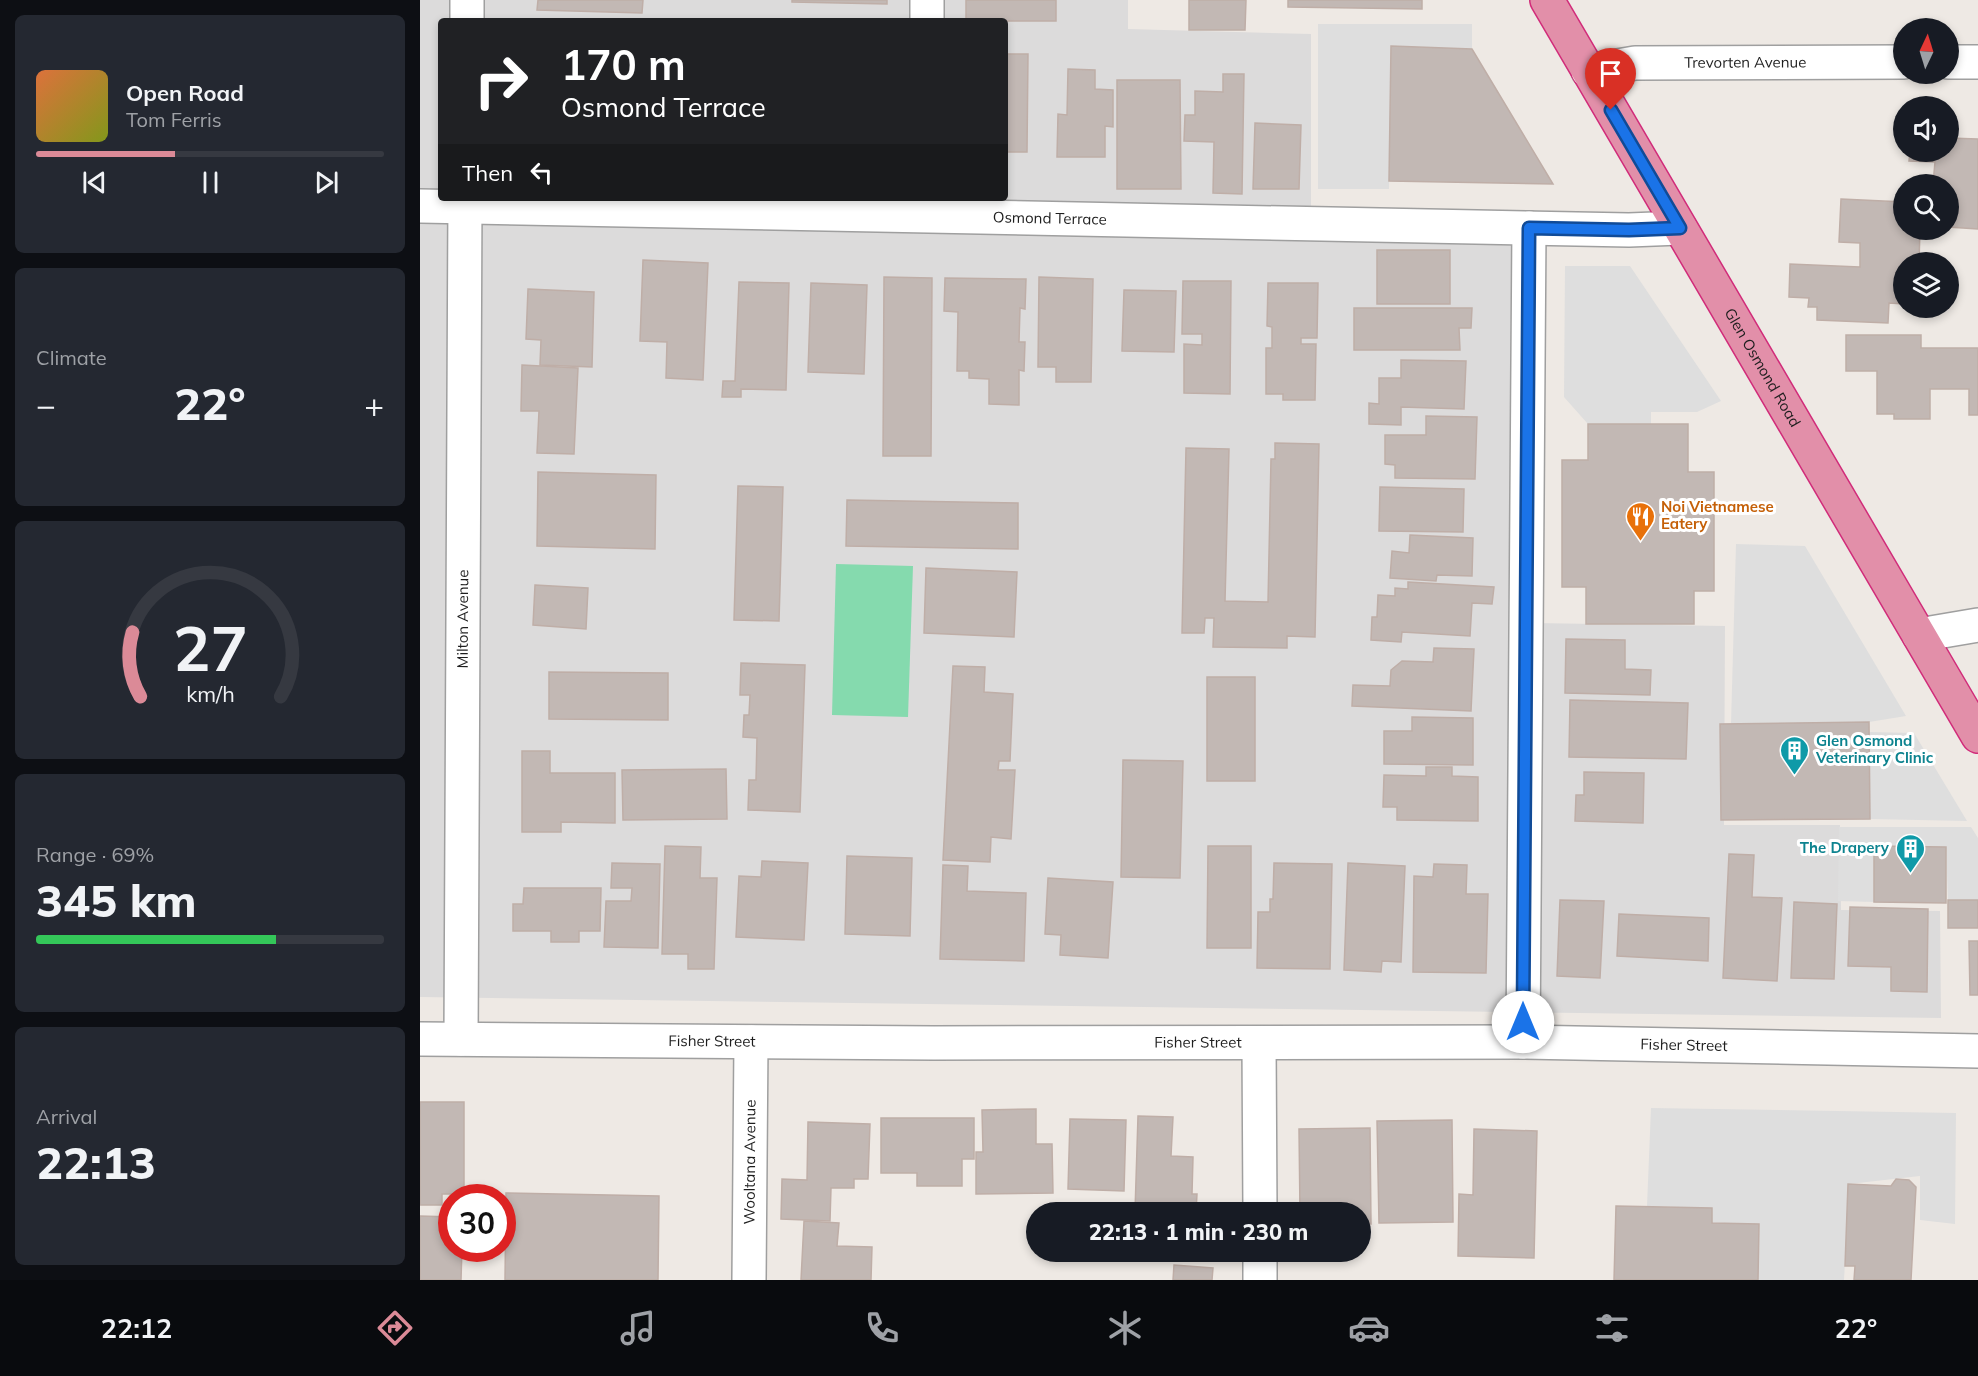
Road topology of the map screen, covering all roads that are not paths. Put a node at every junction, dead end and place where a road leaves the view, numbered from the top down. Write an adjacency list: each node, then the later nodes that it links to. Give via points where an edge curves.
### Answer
1 (467, 0): 4 (street)
2 (927, 0): 5 (street)
3 (1547, 0): 9 (highway, Glen Osmond Road)
4 (467, 18)
5 (927, 18)
6 (1893, 62): 9 (street, Trevorten Avenue, via 1635,63)
7 (1959, 62): 8 (street)
8 (1978, 62)
9 (1588, 71): 14 (highway, Glen Osmond Road)
10 (465, 203): 11 (street, Osmond Terrace); 12 (street, Osmond Terrace); 19 (street, Milton Avenue)
11 (420, 206)
12 (923, 207): 13 (street, Osmond Terrace)
13 (1529, 228): 14 (street, Osmond Terrace); 21 (street)
14 (1680, 228): 16 (highway, Glen Osmond Road)
15 (1978, 625): 16 (street)
16 (1918, 635): 17 (highway, Glen Osmond Road)
17 (1978, 736)
18 (420, 1039): 19 (street, Fisher Street)
19 (461, 1039): 20 (street, Fisher Street)
20 (751, 1042): 22 (street, Fisher Street); 26 (street, Wooltana Avenue)
21 (1523, 1042): 22 (street, Fisher Street); 23 (street, Fisher Street)
22 (1259, 1043): 24 (street)
23 (1978, 1051)
24 (1260, 1202)
25 (1260, 1262): 27 (street)
26 (749, 1280)
27 (1260, 1280)

